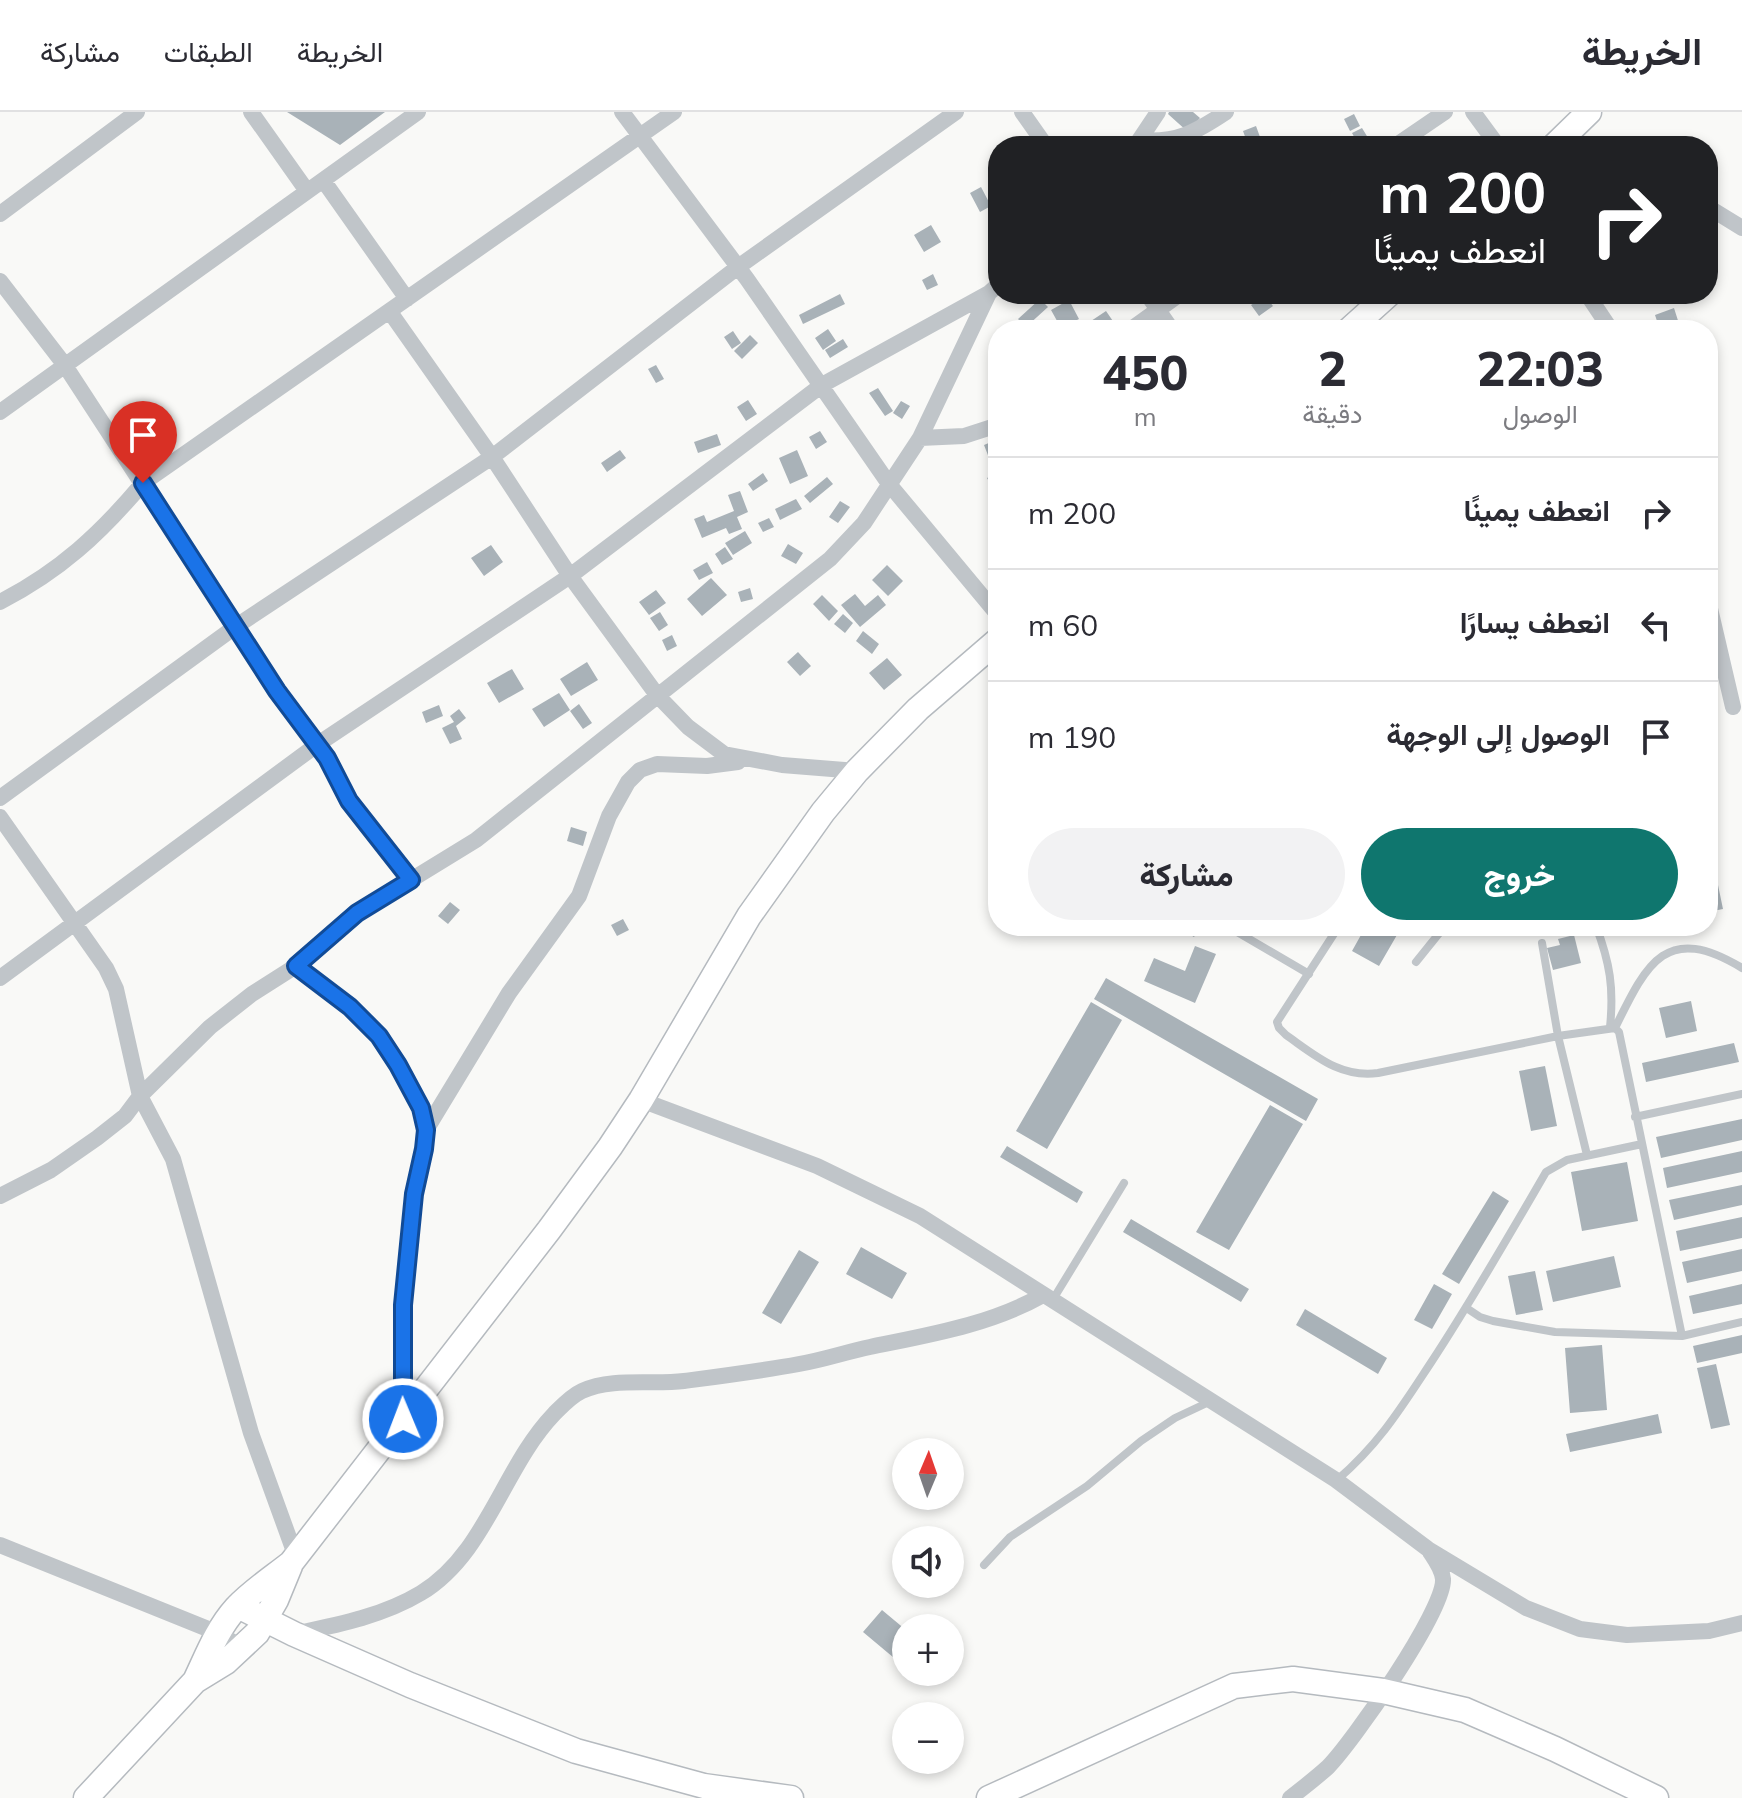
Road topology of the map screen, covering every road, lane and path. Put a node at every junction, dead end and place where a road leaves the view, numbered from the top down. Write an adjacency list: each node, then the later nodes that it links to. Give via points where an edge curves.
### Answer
1 (137, 112): 23 (street)
2 (251, 112): 21 (street)
3 (418, 112): 20 (street)
4 (622, 112): 13 (street)
5 (674, 112): 13 (street)
6 (956, 112): 25 (street)
7 (1022, 112): 14 (street)
8 (1158, 112): 15 (street)
9 (1226, 112): 16 (street)
10 (1445, 112): 17 (street)
11 (1473, 112): 18 (street)
12 (1589, 112): 19 (main road)
13 (640, 136): 25 (street); 28 (street)
14 (1039, 136)
15 (1143, 136)
16 (1186, 136)
17 (1410, 136)
18 (1491, 136)
19 (1564, 136)
20 (323, 180): 21 (street); 28 (street)
21 (307, 191): 38 (street)
22 (1718, 213): 24 (street)
23 (0, 214)
24 (1742, 228)
25 (738, 267): 39 (street); 43 (street)
26 (0, 281): 38 (street)
27 (988, 292): 39 (street)
28 (407, 299): 34 (street)
29 (988, 301): 42 (street)
30 (1154, 304): 33 (street)
31 (1166, 304): 33 (street)
32 (1378, 304): 37 (main road)
33 (1158, 310): 35 (street); 36 (street)
34 (390, 312): 43 (street); 44 (street)
35 (1144, 320)
36 (1165, 320)
37 (1360, 320)
38 (64, 364): 40 (street); 44 (street)
39 (822, 385): 45 (street); 46 (street)
40 (0, 412)
41 (988, 428): 42 (street, via 964,436)
42 (920, 438): 45 (street)
43 (492, 457): 46 (street); 49 (street)
44 (143, 483): 47 (street, via 68,559); 49 (street)
45 (889, 484): 48 (street); 52 (street, via 864,523 830,559)
46 (570, 576): 52 (street); 54 (street)
47 (0, 602)
48 (988, 603)
49 (235, 627): 54 (street); 57 (street)
50 (1718, 634): 53 (street)
51 (988, 649): 56 (main road)
52 (657, 695): 55 (street, via 703,741); 59 (street, via 476,840)
53 (1733, 707)
54 (318, 744): 59 (street, via 349,801); 60 (street)
55 (751, 761): 56 (street); 77 (street, via 657,764 628,782 609,816 579,896 509,993)
56 (857, 771): 75 (main road, via 749,916)
57 (0, 798)
58 (0, 817): 60 (street)
59 (411, 880): 67 (street, via 357,913)
60 (75, 923): 70 (street); 74 (street, via 116,989)
61 (1244, 936): 69 (lane)
62 (1333, 936): 69 (lane)
63 (1437, 936): 66 (lane)
64 (1599, 936): 71 (lane, via 1613,987)
65 (1542, 943): 72 (lane)
66 (1416, 962)
67 (296, 966): 74 (street, via 210,1027); 77 (street, via 379,1036 415,1094)
68 (1742, 968): 71 (lane, via 1700,948 1683,947 1661,956)
69 (1309, 974): 72 (lane, via 1279,1017 1279,1028 1343,1072 1378,1073)
70 (0, 978)
71 (1612, 1028): 72 (lane); 76 (lane, via 1619,1032)
72 (1558, 1036): 79 (lane)
73 (1742, 1094): 76 (lane)
74 (140, 1096): 81 (street, via 97,1138); 91 (street, via 173,1159 251,1433)
75 (641, 1100): 82 (street, via 817,1166 876,1194); 87 (main road)
76 (1635, 1117): 78 (lane)
77 (426, 1130): 87 (street, via 403,1305)
78 (1642, 1144): 79 (lane); 85 (lane)
79 (1587, 1155): 83 (lane, via 1546,1172)
80 (1124, 1183): 82 (lane)
81 (0, 1196)
82 (1048, 1298): 86 (street); 97 (street, via 978,1322 801,1364 582,1391 544,1424 466,1548 436,1582 381,1612)
83 (1468, 1309): 85 (lane, via 1534,1330); 88 (lane, via 1391,1424)
84 (1742, 1322): 85 (lane)
85 (1682, 1336)
86 (1210, 1401): 88 (street); 92 (lane, via 1141,1441 1087,1486 1010,1537)
87 (403, 1419): 91 (main road)
88 (1336, 1480): 90 (street)
89 (0, 1545): 96 (street)
90 (1428, 1549): 95 (street, via 1526,1608 1580,1629 1672,1634); 100 (street, via 1440,1566 1440,1598)
91 (294, 1560): 93 (main road); 94 (main road)
92 (984, 1565)
93 (238, 1606): 94 (main road); 96 (main road)
94 (265, 1620): 97 (main road); 98 (main road)
95 (1742, 1623)
96 (218, 1633): 98 (street); 99 (main road)
97 (294, 1634): 102 (main road, via 576,1751 704,1786)
98 (243, 1648): 99 (main road)
99 (195, 1681): 101 (main road)
100 (1383, 1691): 103 (main road, via 1293,1679 1234,1686); 104 (street, via 1330,1765); 105 (main road, via 1465,1710)
101 (86, 1798)
102 (791, 1798)
103 (989, 1798)
104 (1290, 1798)
105 (1656, 1798)

